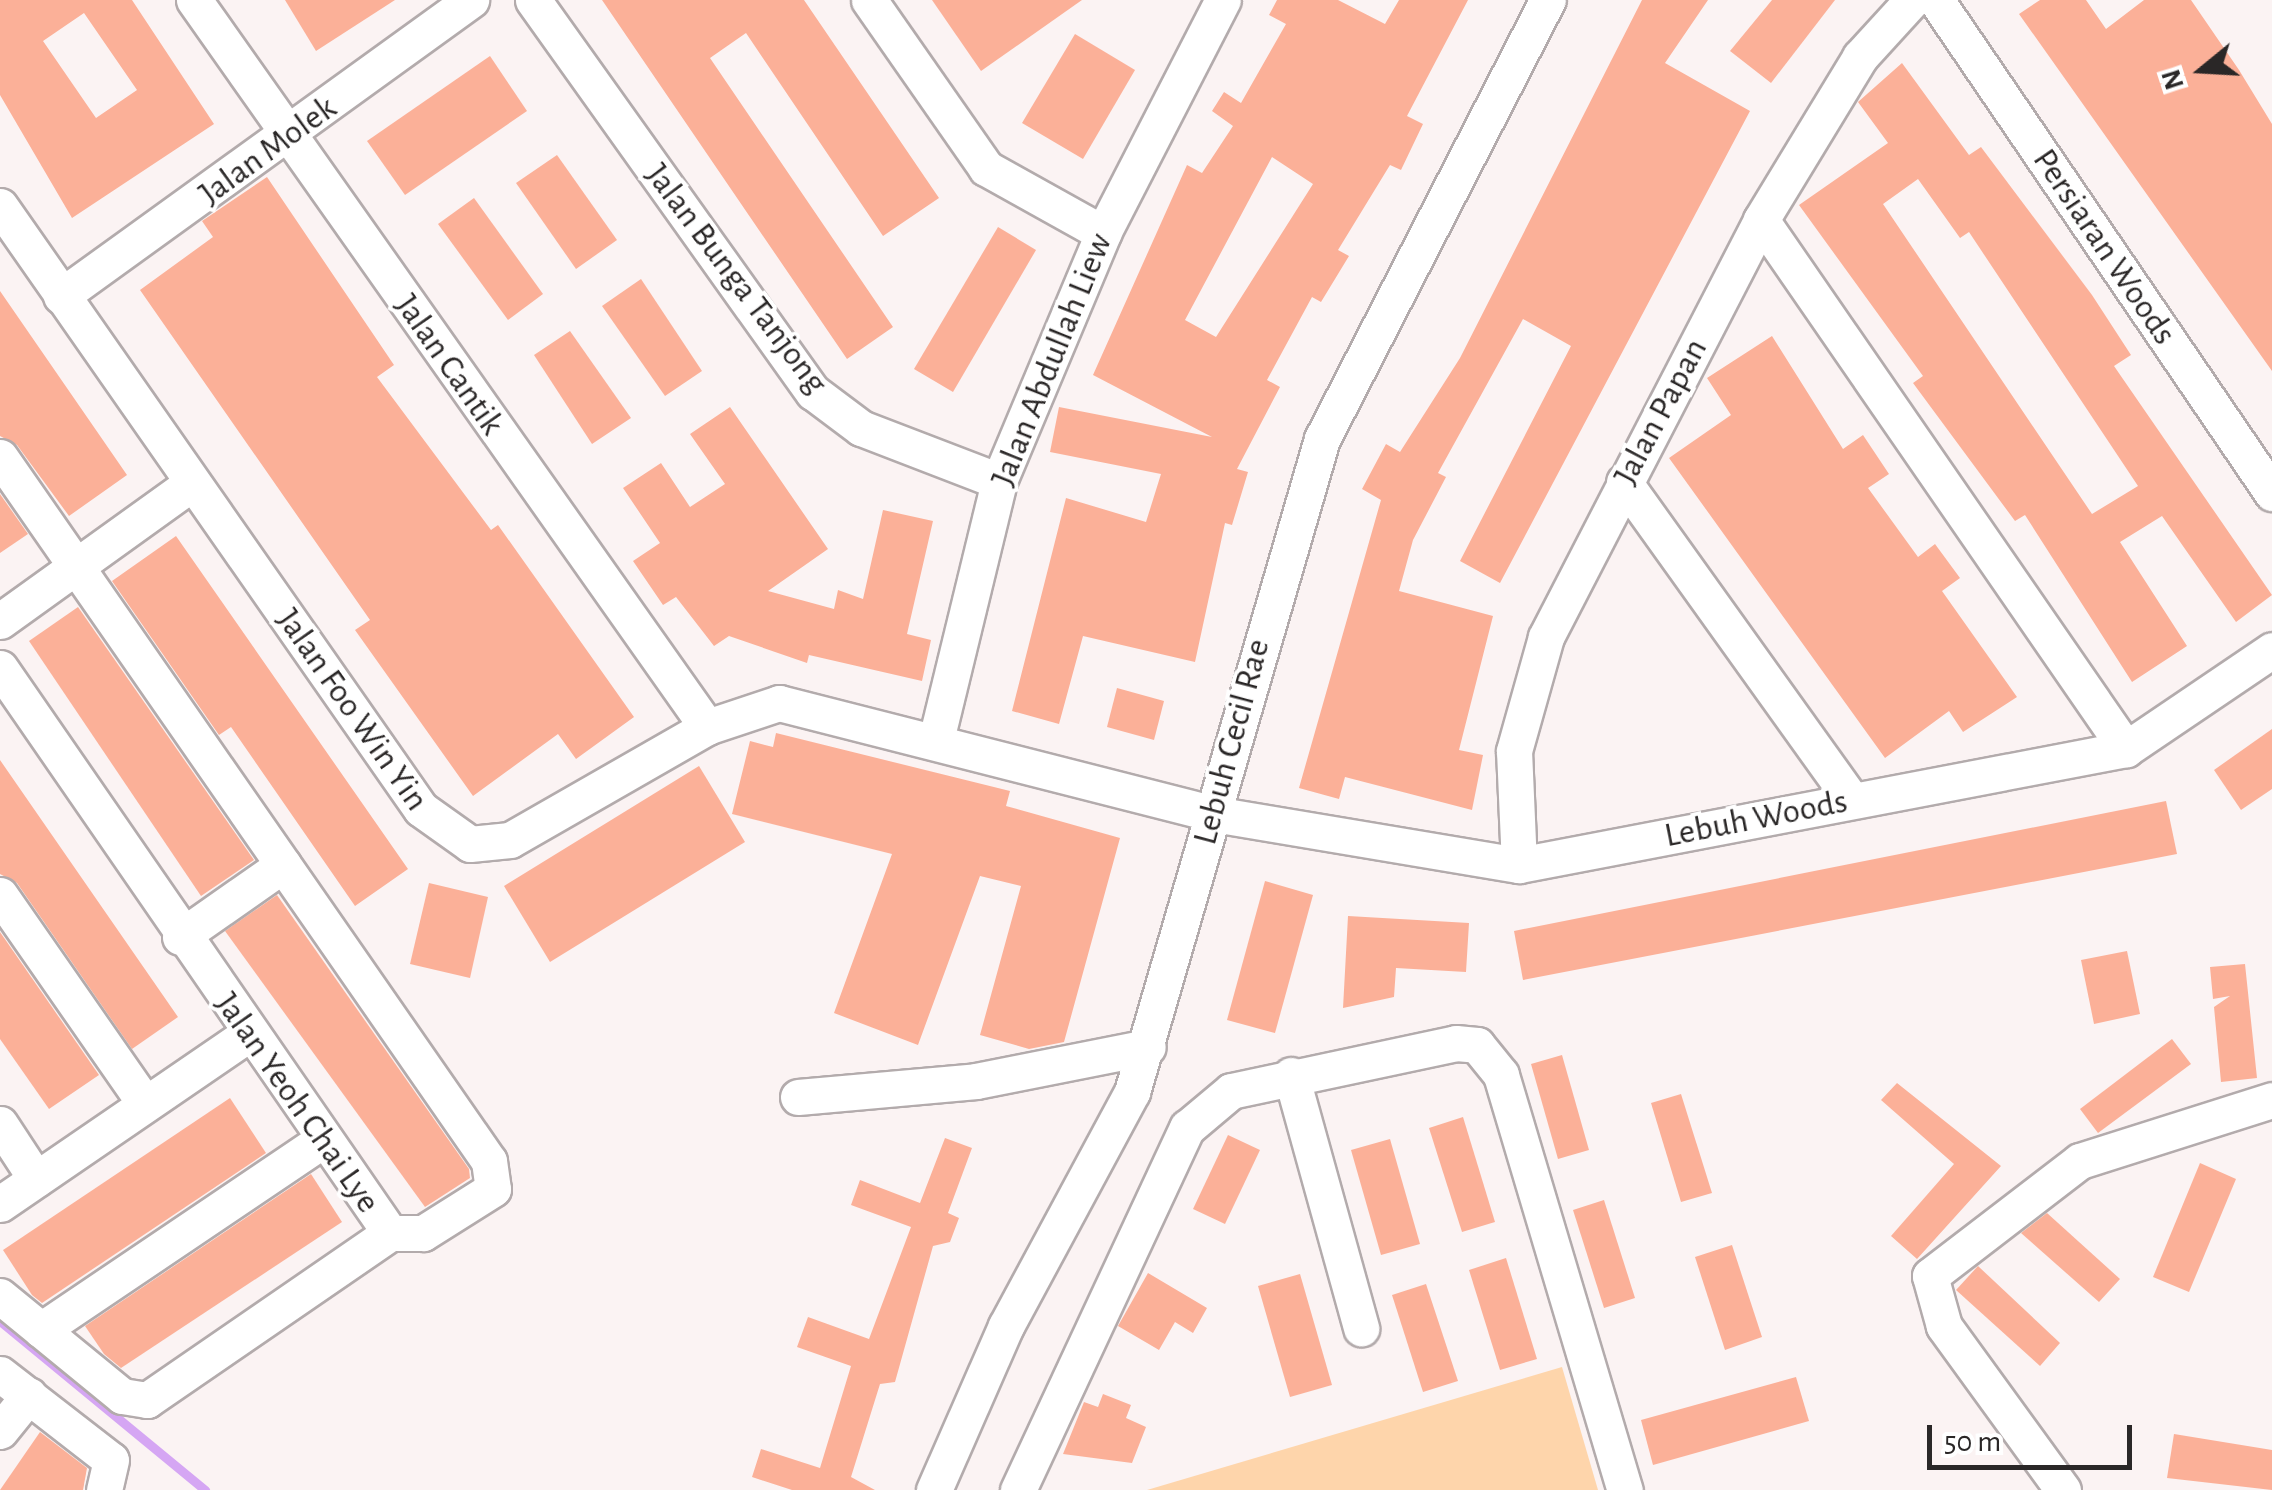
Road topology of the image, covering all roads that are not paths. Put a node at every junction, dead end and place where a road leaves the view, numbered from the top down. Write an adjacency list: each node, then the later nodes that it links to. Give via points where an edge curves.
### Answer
1 (194, 0): 9 (street, Jalan Cantik)
2 (470, 0): 9 (street, Jalan Molek)
3 (533, 0): 15 (street, Jalan Bunga Tanjong, via 813,392 861,428)
4 (869, 0): 12 (street, via 986,168)
5 (1548, 0): 27 (street, Lebuh Cecil Rae, via 1322,438)
6 (1912, 0): 11 (street, Jalan Papan, via 1860,57)
7 (1936, 0): 18 (street, Persiaran Woods)
8 (1214, 4): 12 (street, Jalan Abdullah Liew)
9 (288, 139): 13 (street, Jalan Molek); 23 (street, Jalan Cantik)
10 (0, 206): 13 (street, Jalan Foo Win Yin)
11 (1762, 220): 16 (street, Jalan Papan); 25 (street)
12 (1103, 233): 15 (street, Jalan Abdullah Liew)
13 (61, 296): 17 (street, Jalan Foo Win Yin)
14 (0, 457): 19 (street)
15 (999, 481): 24 (street, Jalan Abdullah Liew)
16 (1624, 482): 26 (street); 29 (street, Jalan Papan, via 1546,637 1514,751)
17 (192, 483): 19 (street); 23 (street, Jalan Foo Win Yin, via 421,809 452,838 510,840)
18 (2272, 493)
19 (75, 566): 20 (street); 28 (street)
20 (0, 621)
21 (2272, 650): 25 (street, Lebuh Woods)
22 (0, 668): 31 (street, Jalan Yeoh Chai Lye)
23 (707, 727): 24 (street, Jalan Foo Win Yin, via 779,703)
24 (936, 740): 27 (street, Jalan Foo Win Yin)
25 (2126, 750): 26 (street, Lebuh Woods)
26 (1852, 800): 29 (street, Lebuh Woods)
27 (1212, 814): 29 (street, Lebuh Woods); 33 (street, Lebuh Cecil Rae)
28 (284, 865): 31 (street); 42 (street, via 497,1177 423,1233)
29 (1520, 865)
30 (0, 895): 37 (street)
31 (180, 937): 32 (street, Jalan Yeoh Chai Lye)
32 (248, 1034): 37 (street); 39 (street, Jalan Yeoh Chai Lye)
33 (1148, 1048): 35 (street, via 976,1082); 50 (street, Lebuh Cecil Rae)
34 (1291, 1075): 44 (street); 51 (street, via 1231,1091 1188,1128); 52 (street, via 1456,1043 1478,1045 1501,1075)
35 (798, 1097)
36 (2272, 1100): 53 (street, via 2080,1161 1930,1276 1944,1326)
37 (145, 1104): 40 (street)
38 (0, 1124): 40 (street)
39 (323, 1140): 42 (street, Jalan Yeoh Chai Lye); 45 (street)
40 (36, 1179): 41 (street)
41 (0, 1204)
42 (390, 1233): 45 (street, Jalan Yeoh Chai Lye, via 147,1400 122,1396)
43 (0, 1296): 45 (street, Jalan Yeoh Chai Lye)
44 (1360, 1328)
45 (41, 1330)
46 (0, 1374): 47 (street)
47 (29, 1396): 48 (street); 49 (street)
48 (0, 1431)
49 (119, 1483)
50 (934, 1490)
51 (1018, 1490)
52 (1625, 1490)
53 (2063, 1490)

